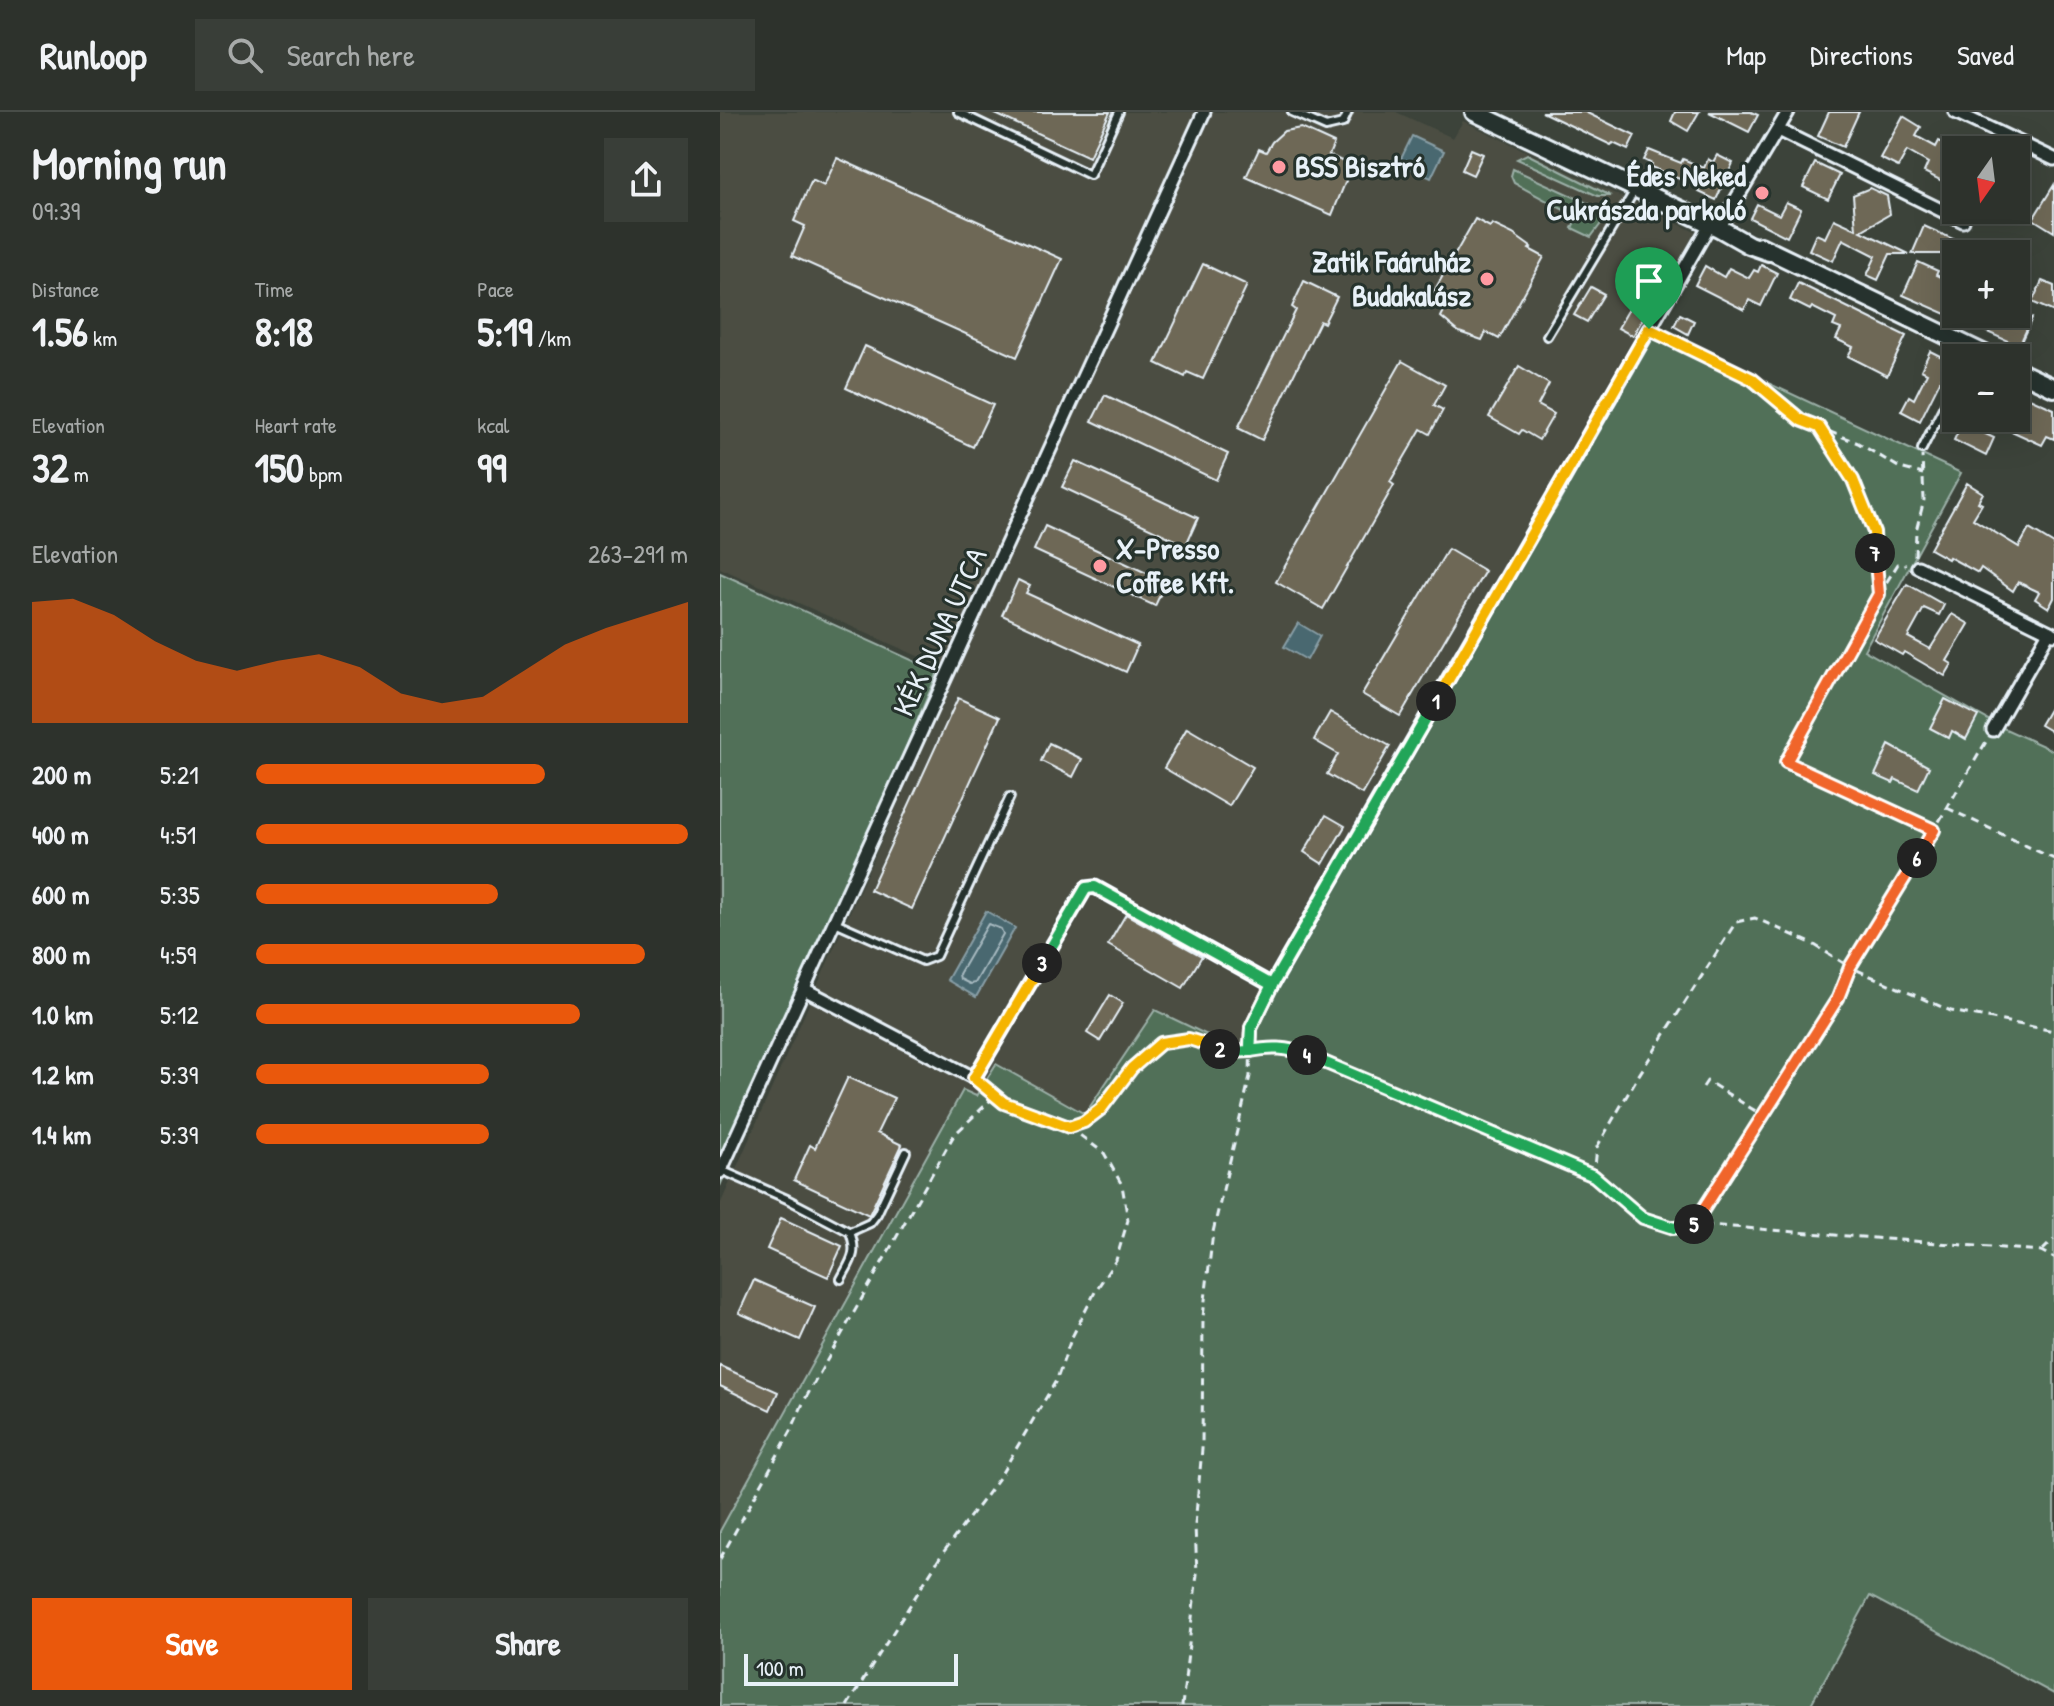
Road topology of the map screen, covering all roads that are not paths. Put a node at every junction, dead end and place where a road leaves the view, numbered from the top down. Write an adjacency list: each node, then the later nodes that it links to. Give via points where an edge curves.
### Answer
1 (958, 112): 2 (lane, via 1090,175)
2 (1119, 112)
3 (1204, 112): 24 (street, KÉK DUNA UTCA)
4 (1292, 112): 5 (lane, via 1326,127 1343,123)
5 (1348, 112)
6 (1788, 112): 9 (street)
7 (1955, 112): 10 (street)
8 (1477, 113): 11 (main road)
9 (1778, 130): 12 (street); 13 (street)
10 (2054, 159)
11 (1635, 190): 13 (main road); 14 (lane)
12 (1942, 211)
13 (1721, 229): 15 (main road); 25 (street, via 1649,329 1272,985 1095,887 1086,888 974,1078)
14 (1547, 336)
15 (1953, 344)
16 (2030, 377): 17 (main road)
17 (2054, 388)
18 (1942, 410): 19 (lane)
19 (1922, 449)
20 (1918, 567): 21 (street)
21 (2052, 633): 22 (street)
22 (1993, 730)
23 (1010, 797): 24 (lane, via 936,956 923,961)
24 (835, 922): 25 (street, KÉK DUNA UTCA)
25 (804, 989): 27 (street, KÉK DUNA UTCA)
26 (906, 1152): 28 (lane, via 877,1214)
27 (721, 1171): 28 (lane)
28 (850, 1232): 29 (lane, via 853,1256)
29 (841, 1279)

